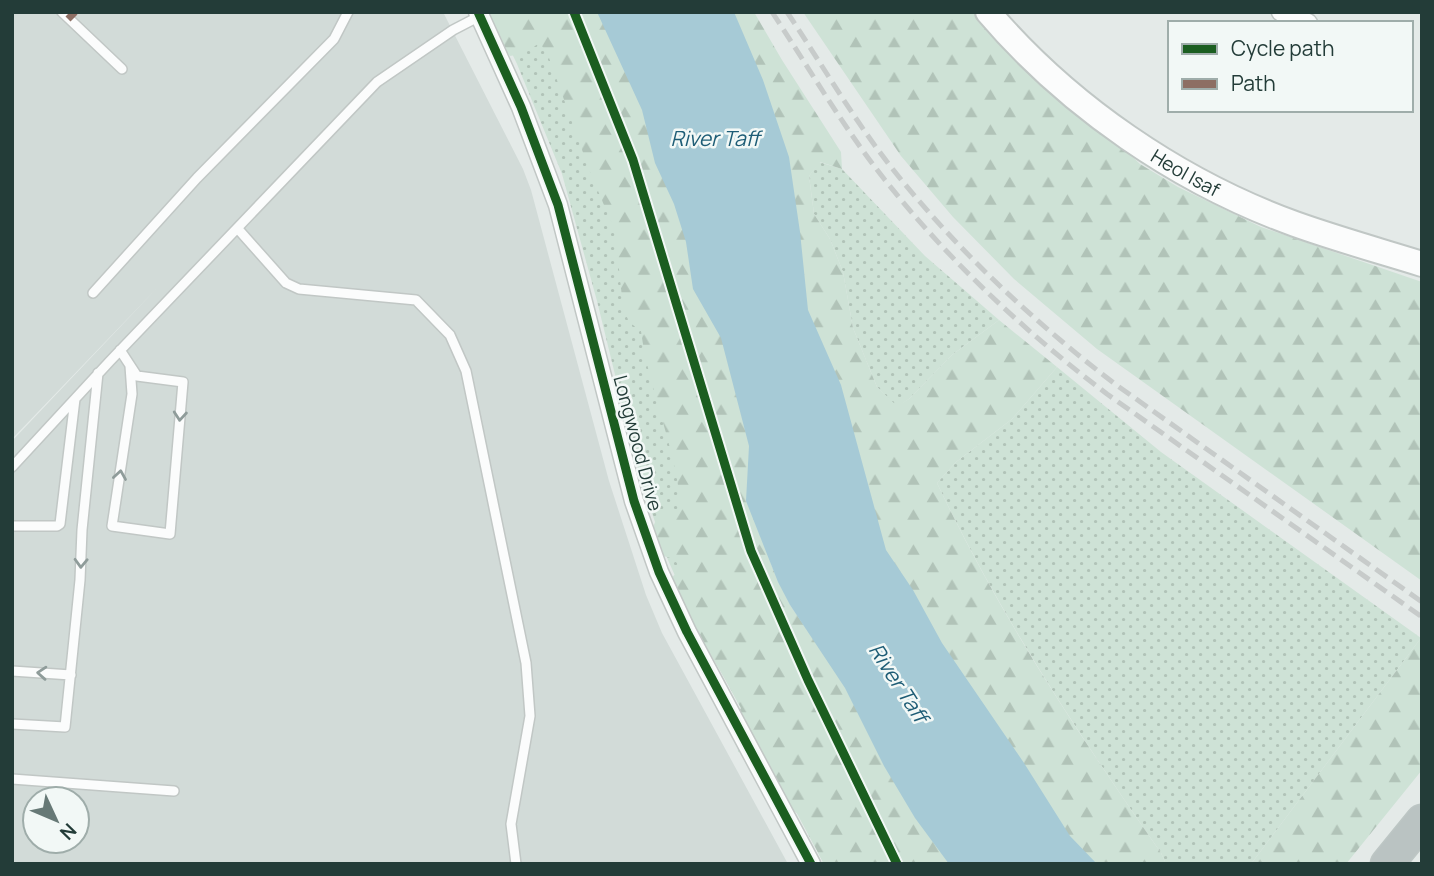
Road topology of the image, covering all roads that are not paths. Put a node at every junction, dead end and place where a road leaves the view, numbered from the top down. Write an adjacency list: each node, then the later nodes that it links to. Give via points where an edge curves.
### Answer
1 (62, 12): 7 (lane)
2 (348, 12): 10 (lane, via 334,38)
3 (988, 12): 9 (main road, Heol Isaf, via 1061,86 1151,153 1293,223)
4 (1281, 12): 6 (street)
5 (479, 14): 8 (lane, via 377,82); 24 (street, Longwood Drive, via 558,205 634,501 659,572)
6 (1303, 21)
7 (122, 69)
8 (237, 229): 11 (lane); 23 (lane, via 286,283 299,289 416,300 450,335 466,371 526,663 530,716 511,824)
9 (1422, 264)
10 (93, 293)
11 (120, 350): 12 (lane); 13 (lane)
12 (131, 366): 12 (lane, one-way to 12, via 137,376 183,382 170,534 112,526 132,394)
13 (99, 373): 14 (lane); 18 (lane, one-way to 18)
14 (75, 398): 15 (lane); 16 (lane, via 60,524)
15 (12, 467)
16 (12, 526)
17 (12, 671): 18 (lane, one-way to 17)
18 (71, 675): 19 (lane, via 65,727)
19 (12, 724)
20 (12, 779): 21 (lane)
21 (174, 791)
22 (1422, 821): 25 (highway)
23 (516, 864)
24 (811, 864)
25 (1387, 864)

